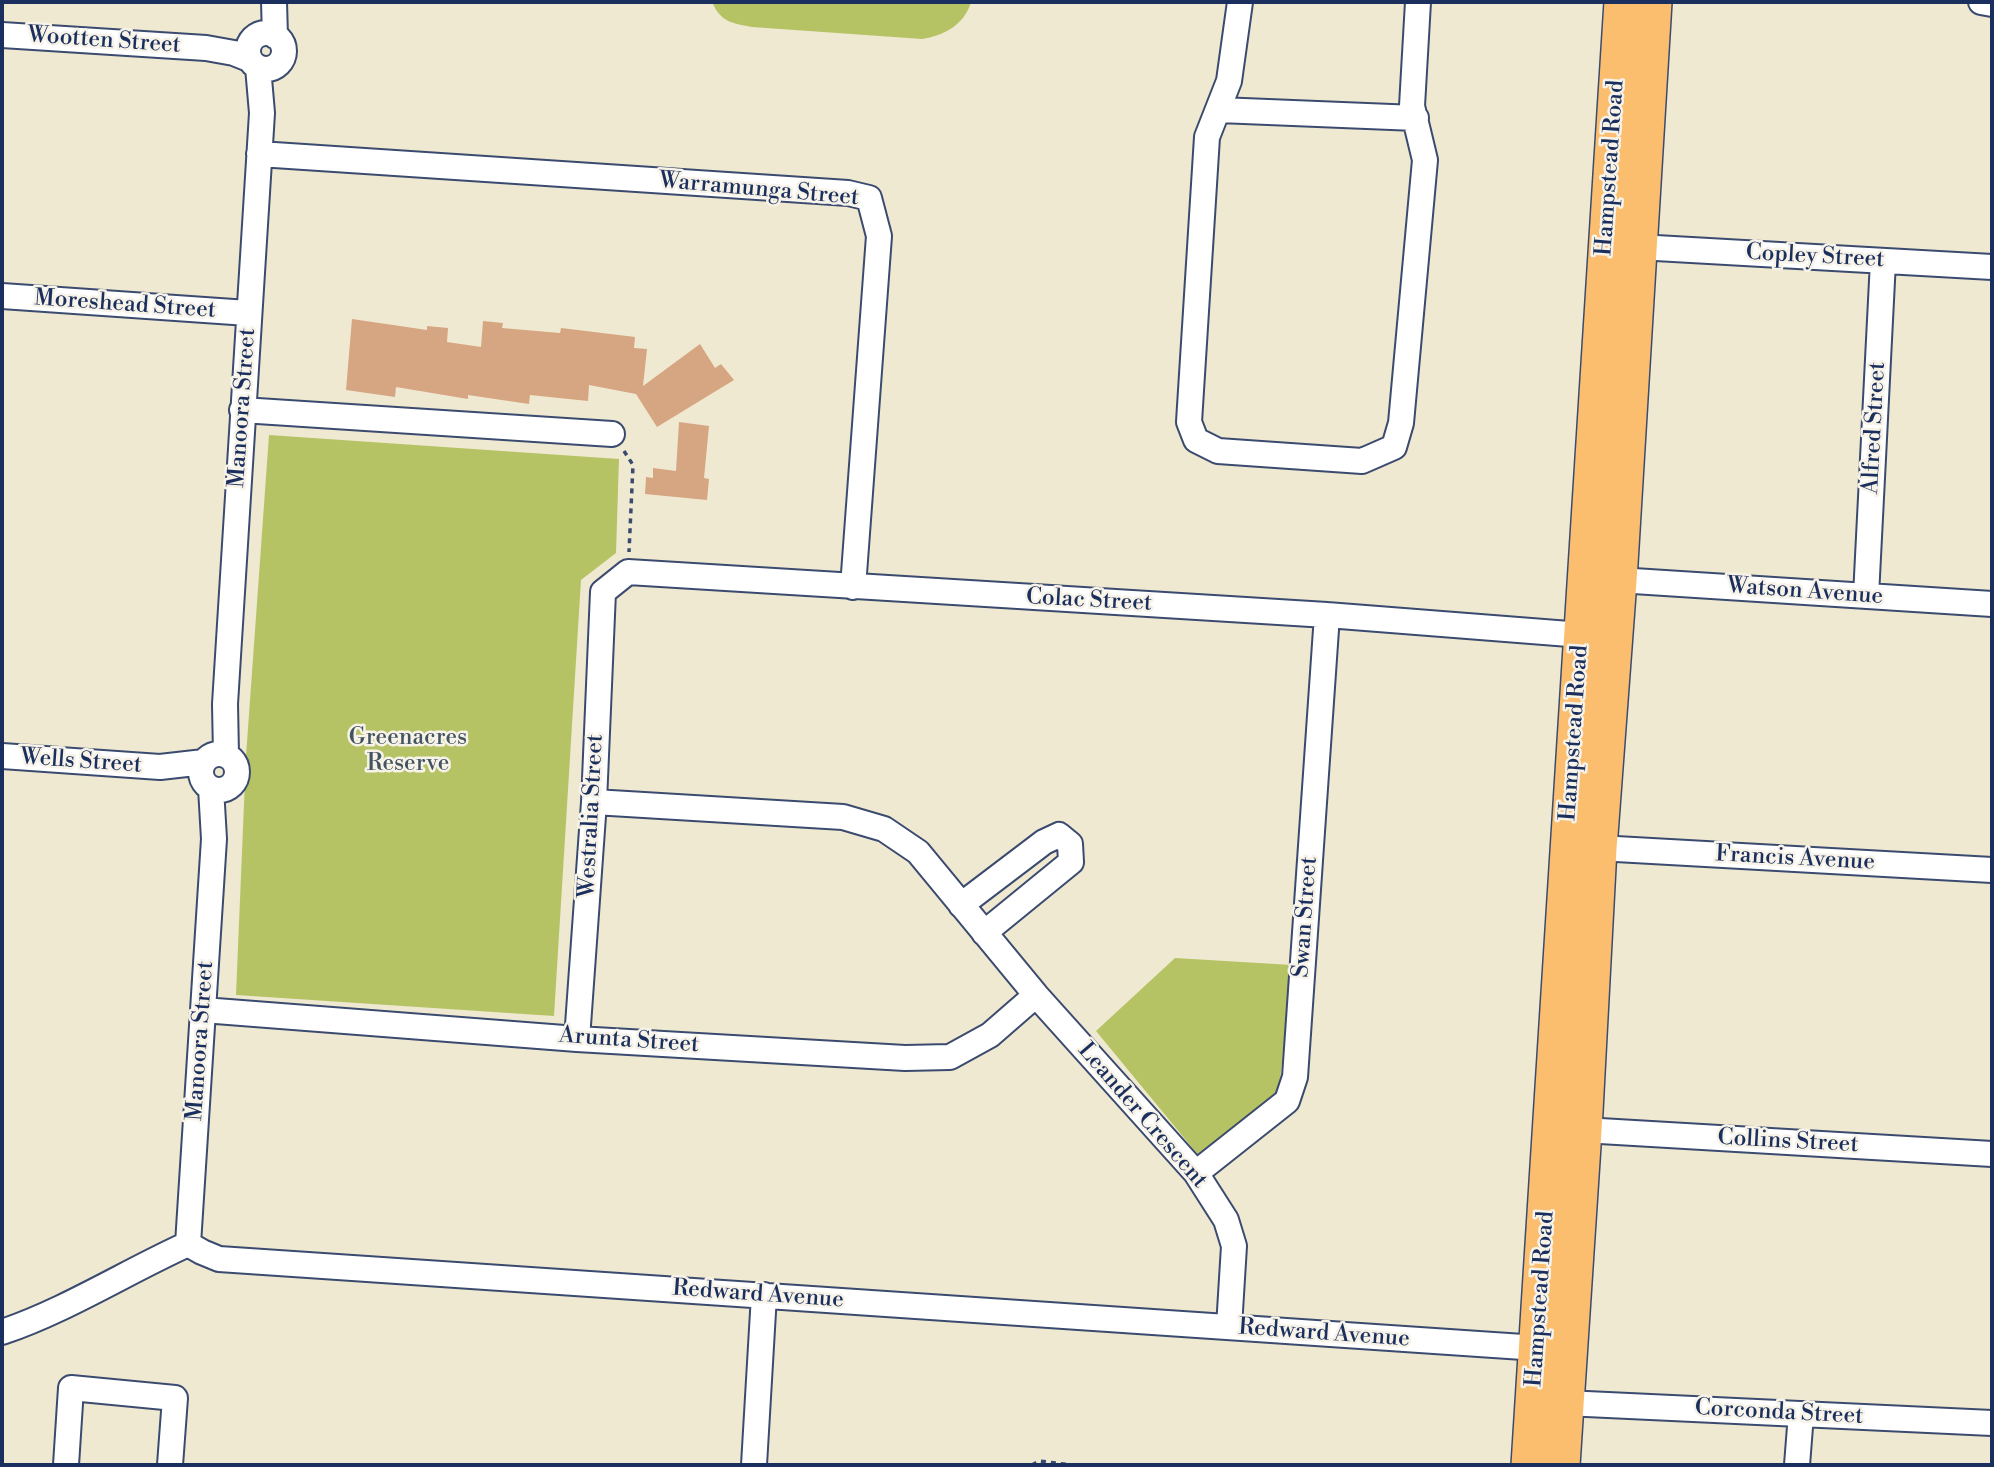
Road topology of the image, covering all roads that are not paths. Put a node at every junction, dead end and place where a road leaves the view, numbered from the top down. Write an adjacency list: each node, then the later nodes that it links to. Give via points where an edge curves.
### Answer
1 (269, 2): 10 (street, Manoora Street)
2 (274, 2): 10 (street, Manoora Street)
3 (1240, 2): 11 (street, via 1229,81)
4 (1418, 2): 12 (street, via 1412,106)
5 (1623, 2): 14 (highway, Hampstead Road)
6 (1653, 2): 14 (highway, Hampstead Road)
7 (1981, 2): 8 (street)
8 (1992, 5)
9 (2, 35): 10 (street, Wootten Street, via 234,53)
10 (262, 50): 13 (street, Manoora Street)
11 (1219, 110): 12 (street); 12 (street, via 1208,137 1189,422 1196,440 1217,451 1362,461 1394,447 1401,423 1424,160)
12 (1416, 118)
13 (259, 154): 18 (street, Manoora Street); 22 (street, Warramunga Street, via 849,193 869,198 879,236)
14 (1622, 247): 15 (street, Copley Street); 21 (highway, Hampstead Road)
15 (1883, 261): 16 (street, Copley Street); 24 (street, Alfred Street)
16 (1992, 267)
17 (2, 296): 18 (street, Moreshead Street)
18 (248, 313): 19 (street, Manoora Street)
19 (242, 410): 20 (street); 29 (street, Manoora Street, via 225,704)
20 (612, 434)
21 (1602, 579): 24 (street, Watson Avenue); 27 (highway, Hampstead Road)
22 (853, 587): 23 (street, Colac Street, via 628,572); 26 (street, Colac Street)
23 (603, 592): 30 (street, Westralia Street)
24 (1866, 596): 25 (street, Watson Avenue)
25 (1992, 604)
26 (1327, 615): 27 (street, Colac Street); 40 (street, Swan Street, via 1295,1077 1287,1101)
27 (1597, 636): 31 (highway, Hampstead Road)
28 (2, 756): 29 (street, Wells Street)
29 (213, 771): 36 (street, Manoora Street, via 214,839)
30 (594, 802): 33 (street, Leander Crescent, via 843,817 884,829 918,852); 37 (street, Westralia Street)
31 (1582, 847): 32 (street, Francis Avenue); 38 (highway, Hampstead Road)
32 (1992, 870)
33 (961, 905): 34 (street, Leander Crescent); 34 (street, via 1044,842 1059,835 1070,844 1071,862)
34 (984, 933): 35 (street, Leander Crescent)
35 (1036, 995): 37 (street, Arunta Street, via 990,1035 950,1057); 40 (street, Leander Crescent)
36 (203, 1010): 37 (street, Arunta Street); 41 (street, Manoora Street)
37 (577, 1039)
38 (1568, 1129): 39 (street, Collins Street); 45 (highway, Hampstead Road)
39 (1992, 1154)
40 (1196, 1173): 43 (street, Leander Crescent, via 1226,1220 1234,1246)
41 (188, 1244): 42 (street, Redward Avenue, via 219,1259); 44 (street)
42 (764, 1295): 43 (street, Redward Avenue); 51 (street)
43 (1229, 1327): 45 (street, Redward Avenue)
44 (2, 1332)
45 (1553, 1349): 46 (highway, Hampstead Road)
46 (1550, 1402): 47 (street, Corconda Street); 52 (highway, Hampstead Road); 53 (highway, Hampstead Road)
47 (1801, 1414): 48 (street, Corconda Street); 54 (street)
48 (1992, 1423)
49 (66, 1465): 50 (street, via 71,1388 175,1398)
50 (170, 1465)
51 (754, 1465)
52 (1530, 1465)
53 (1561, 1465)
54 (1797, 1465)

